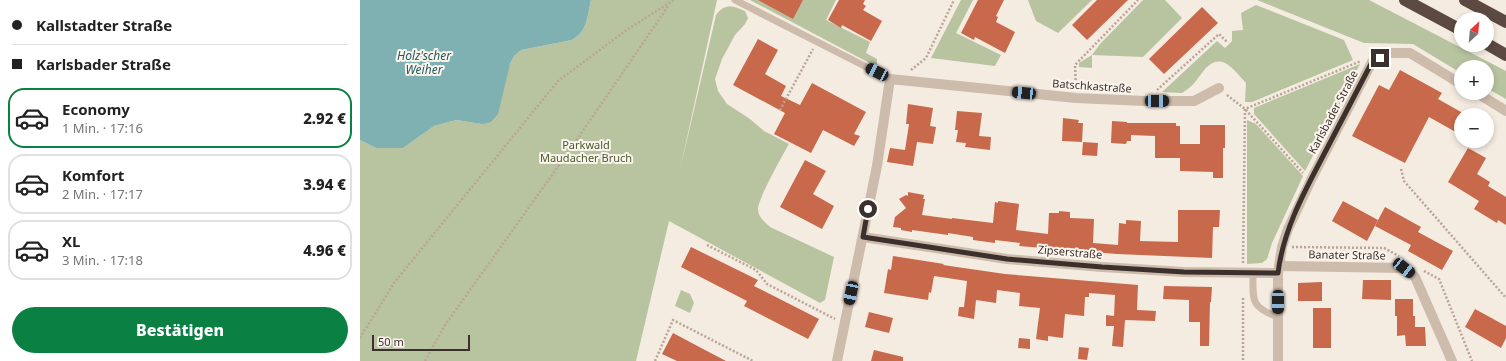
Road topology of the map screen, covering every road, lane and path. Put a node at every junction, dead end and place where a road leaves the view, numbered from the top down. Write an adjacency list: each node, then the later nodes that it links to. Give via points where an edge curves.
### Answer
1 (674, 0): 7 (path)
2 (735, 0): 10 (lane)
3 (954, 0): 15 (path, via 926,58)
4 (1138, 0): 18 (path, via 1075,65)
5 (1405, 0): 9 (highway)
6 (1465, 0): 8 (highway)
7 (671, 3): 34 (path, via 628,29 558,81 394,283); 35 (path, via 445,325)
8 (1506, 22)
9 (1454, 26)
10 (817, 42): 15 (lane); 22 (path)
11 (1227, 42): 20 (path, via 1218,34)
12 (1494, 48): 13 (highway)
13 (1506, 55)
14 (1372, 62): 16 (street, via 1387,53 1410,53); 21 (path, via 1361,60); 25 (street, Karlsbader Straße)
15 (895, 79): 18 (street, Batschkastraße); 26 (street)
16 (1454, 80)
17 (1219, 88): 20 (street, Batschkastraße, via 1194,101); 21 (path)
18 (1076, 98): 20 (street, Batschkastraße)
19 (1488, 100): 23 (street)
20 (1145, 101)
21 (1245, 109): 25 (path); 29 (path)
22 (780, 110)
23 (1506, 111)
24 (1401, 169): 31 (path, via 1404,181)
25 (1311, 180): 28 (street, Karlsbader Straße, via 1288,229)
26 (863, 237): 29 (street, Zipserstraße, via 1007,259 1102,267); 33 (street)
27 (708, 245): 33 (path, via 756,270 767,284)
28 (1278, 270): 29 (street, Zipserstraße); 32 (street, Karlsbader Straße); 41 (street, Banater Straße, via 1404,268 1415,277)
29 (1248, 273): 32 (lane, via 1255,303 1265,312)
30 (1243, 296): 39 (path)
31 (1506, 298)
32 (1278, 317): 40 (street, Karlsbader Straße)
33 (844, 324): 38 (street)
34 (360, 338)
35 (425, 361)
36 (655, 361): 37 (path, via 673,320)
37 (753, 361)
38 (837, 361)
39 (1243, 361)
40 (1278, 361)
41 (1452, 361)

